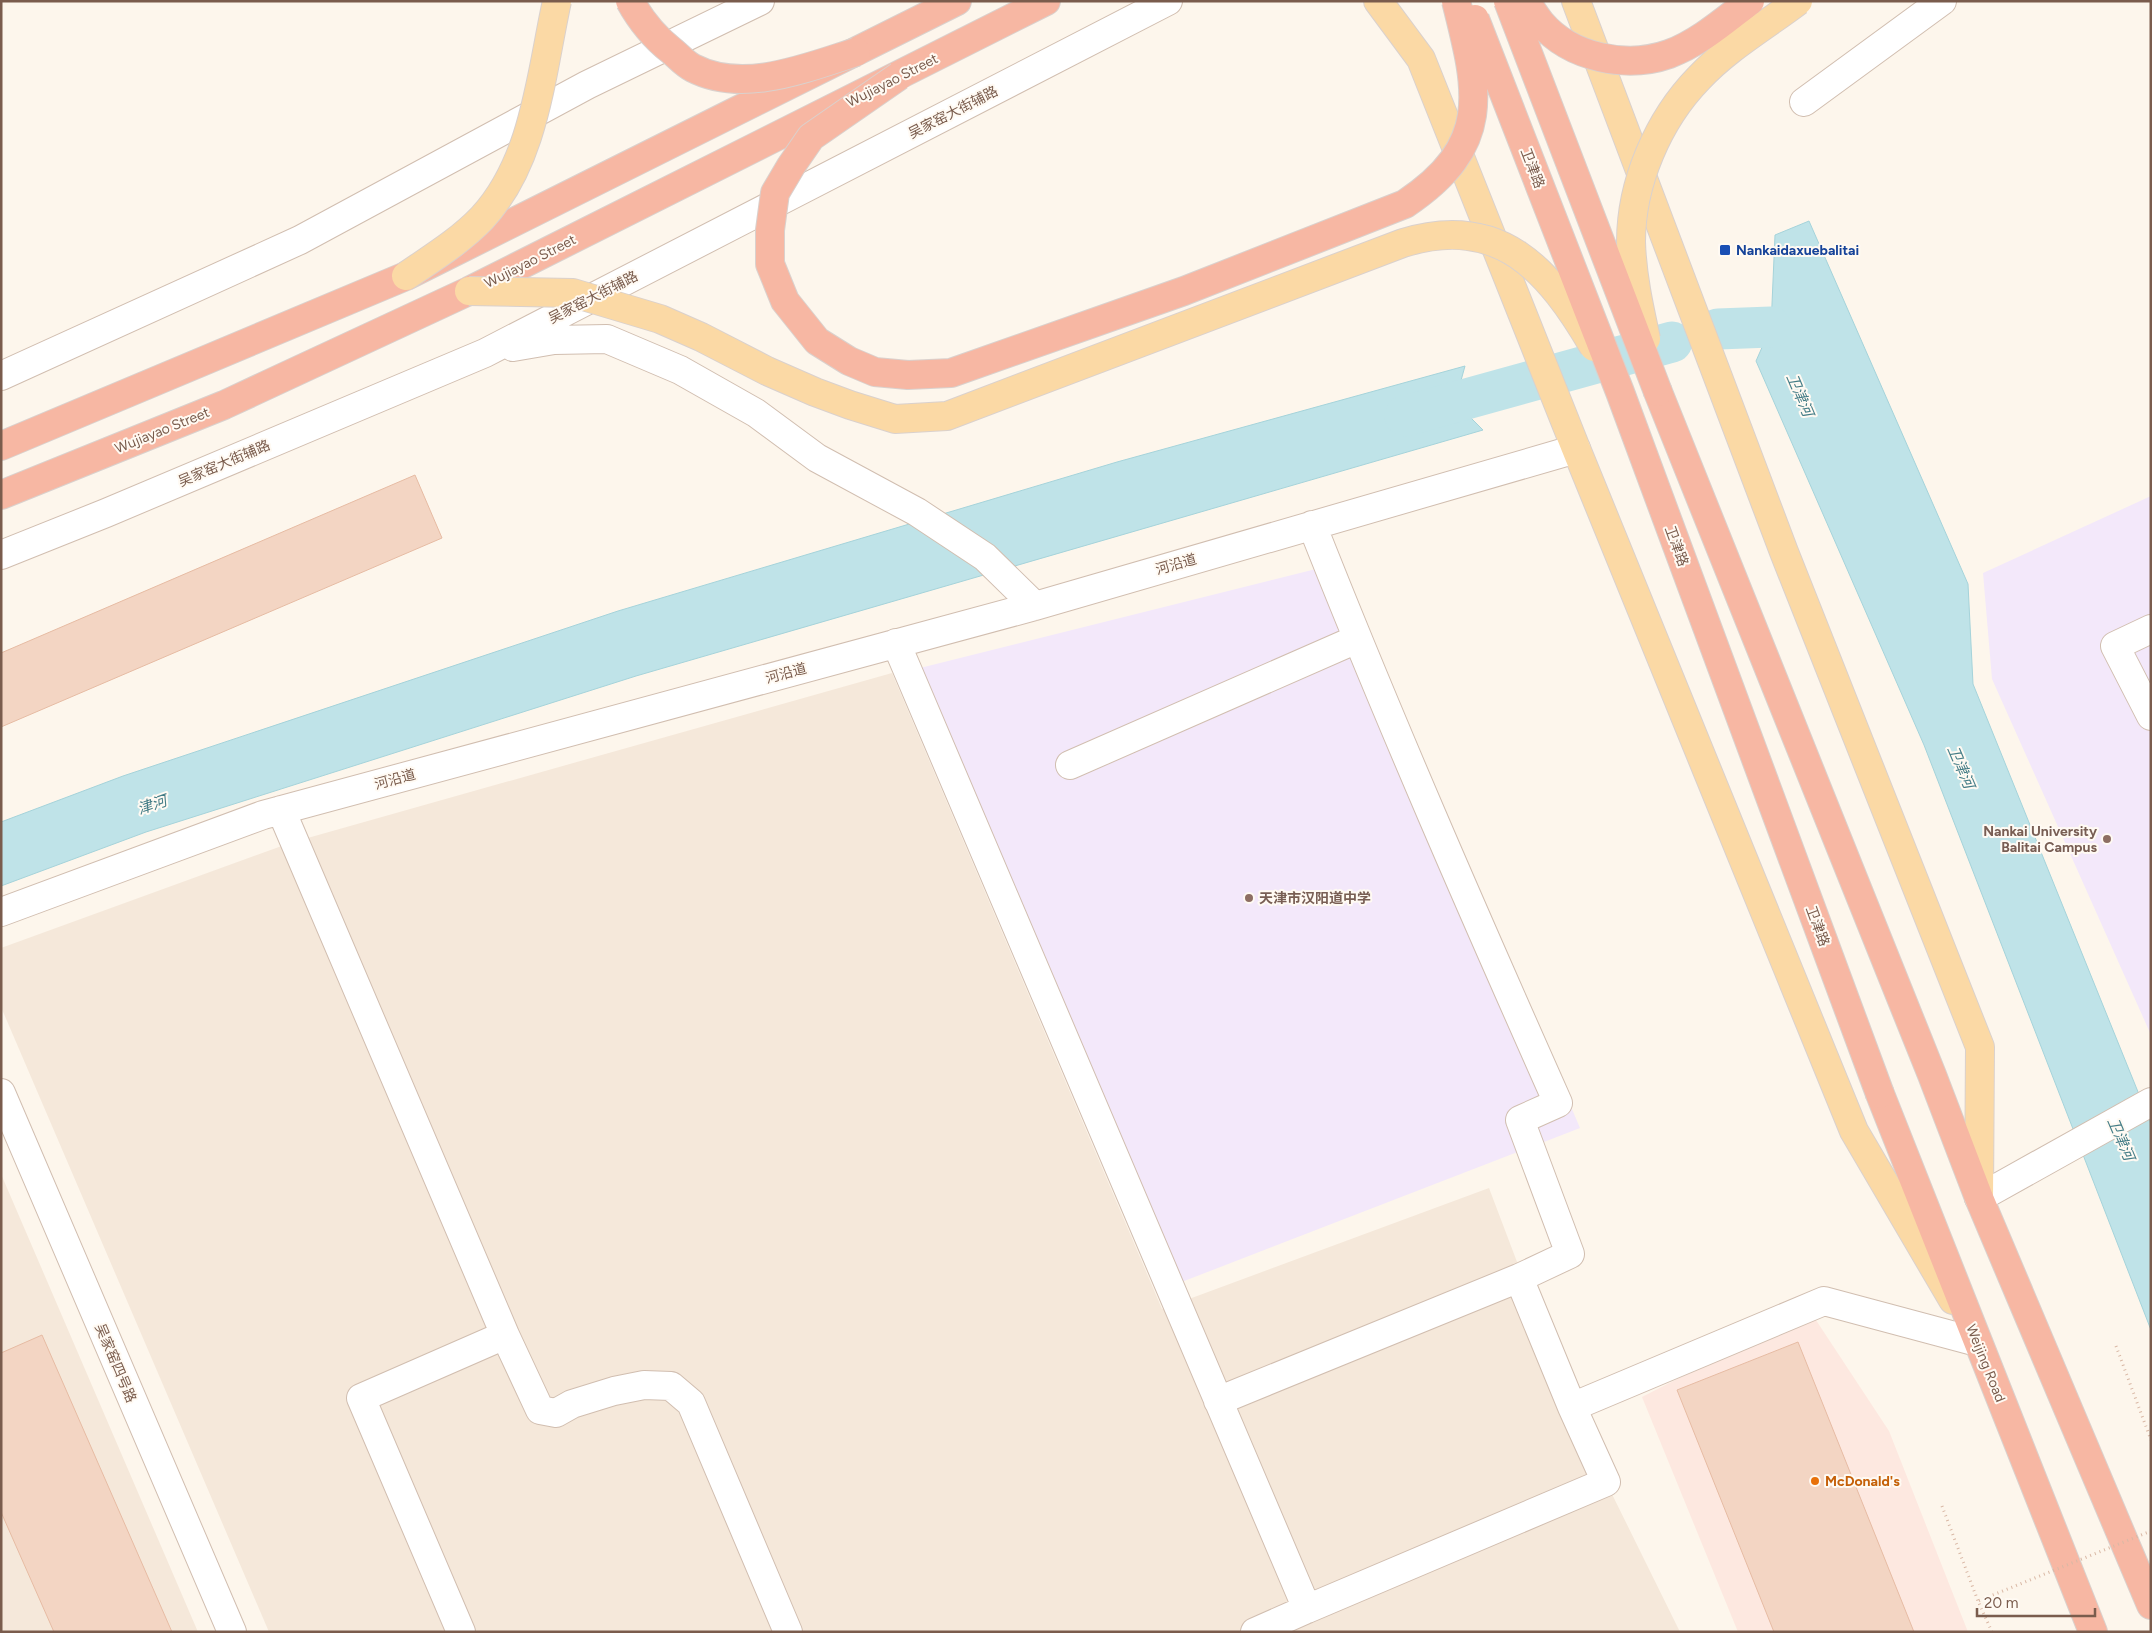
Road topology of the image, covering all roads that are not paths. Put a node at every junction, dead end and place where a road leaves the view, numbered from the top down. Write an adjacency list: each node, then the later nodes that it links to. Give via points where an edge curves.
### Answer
1 (557, 1): 19 (main road, bridge, via 543,82 518,161 502,191 482,218 459,239)
2 (630, 1): 16 (highway, bridge, via 656,39 692,68 726,79 760,78)
3 (760, 1): 22 (street, via 587,85 300,240)
4 (957, 1): 16 (highway)
5 (1046, 1): 17 (highway, Wujiayao Street)
6 (1168, 1): 21 (street, 吴家窑大街辅路)
7 (1378, 1): 26 (main road, via 1421,59)
8 (1456, 1): 17 (highway, bridge, via 1474,83 1475,103 1472,122 1463,141 1447,169 1427,189 1405,204 1184,291 951,373 908,375 875,372 849,361 817,341 785,301 770,264 770,230 776,193 791,166 811,138)
9 (1468, 1): 23 (highway, 卫津路, bridge)
10 (1508, 1): 24 (highway, bridge)
11 (1526, 1): 13 (highway, bridge, via 1542,24 1561,40 1614,61 1669,54 1697,40)
12 (1576, 1): 41 (main road, via 1784,552 1980,1047)
13 (1750, 1)
14 (1798, 1): 24 (main road, bridge, via 1700,77 1672,111 1644,168 1631,242 1639,304)
15 (1942, 1): 18 (street)
16 (856, 52): 19 (highway, bridge)
17 (899, 76): 20 (highway, Wujiayao Street, bridge)
18 (1804, 102)
19 (406, 276): 25 (highway)
20 (469, 291): 23 (main road, bridge, via 573,293 660,319 814,392 895,419 948,416 1419,238 1446,234 1471,236 1516,253 1551,283 1574,313); 27 (highway, Wujiayao Street, via 224,405)
21 (485, 353): 29 (street, 吴家窑大街辅路, via 106,514); 30 (street, via 554,340 607,339 680,370 756,413 817,458 917,512 985,557)
22 (1, 376)
23 (1620, 392): 39 (highway, 卫津路, bridge)
24 (1658, 392): 41 (highway)
25 (1, 446)
26 (1576, 447): 28 (street, 河沿道); 44 (main road, via 1854,1131)
27 (1, 495)
28 (1312, 525): 30 (street, 河沿道); 32 (street)
29 (1, 555)
30 (1035, 606): 33 (street, 河沿道)
31 (2151, 629): 34 (street, via 2115,646)
32 (1357, 639): 35 (street); 42 (street, via 1558,1103 1520,1120 1570,1254)
33 (896, 643): 36 (street, 河沿道); 45 (street)
34 (2151, 716)
35 (1070, 765)
36 (281, 810): 37 (street, 河沿道); 43 (street)
37 (1, 912)
38 (1, 1094): 49 (street, 吴家窑四号路)
39 (1880, 1094): 44 (highway, Weijing Road)
40 (2151, 1102): 41 (street)
41 (1979, 1198): 47 (highway)
42 (1519, 1278): 45 (street); 46 (street)
43 (505, 1335): 50 (street, via 361,1398); 51 (street, via 540,1410 556,1413 572,1404 644,1385 671,1386 691,1404)
44 (1977, 1342): 46 (street, via 1824,1301); 53 (highway, Weijing Road)
45 (1218, 1401): 48 (street)
46 (1572, 1407): 48 (street, via 1606,1482)
47 (2151, 1605)
48 (1307, 1609): 52 (street)
49 (232, 1632)
50 (461, 1632)
51 (788, 1632)
52 (1255, 1632)
53 (2092, 1632)

